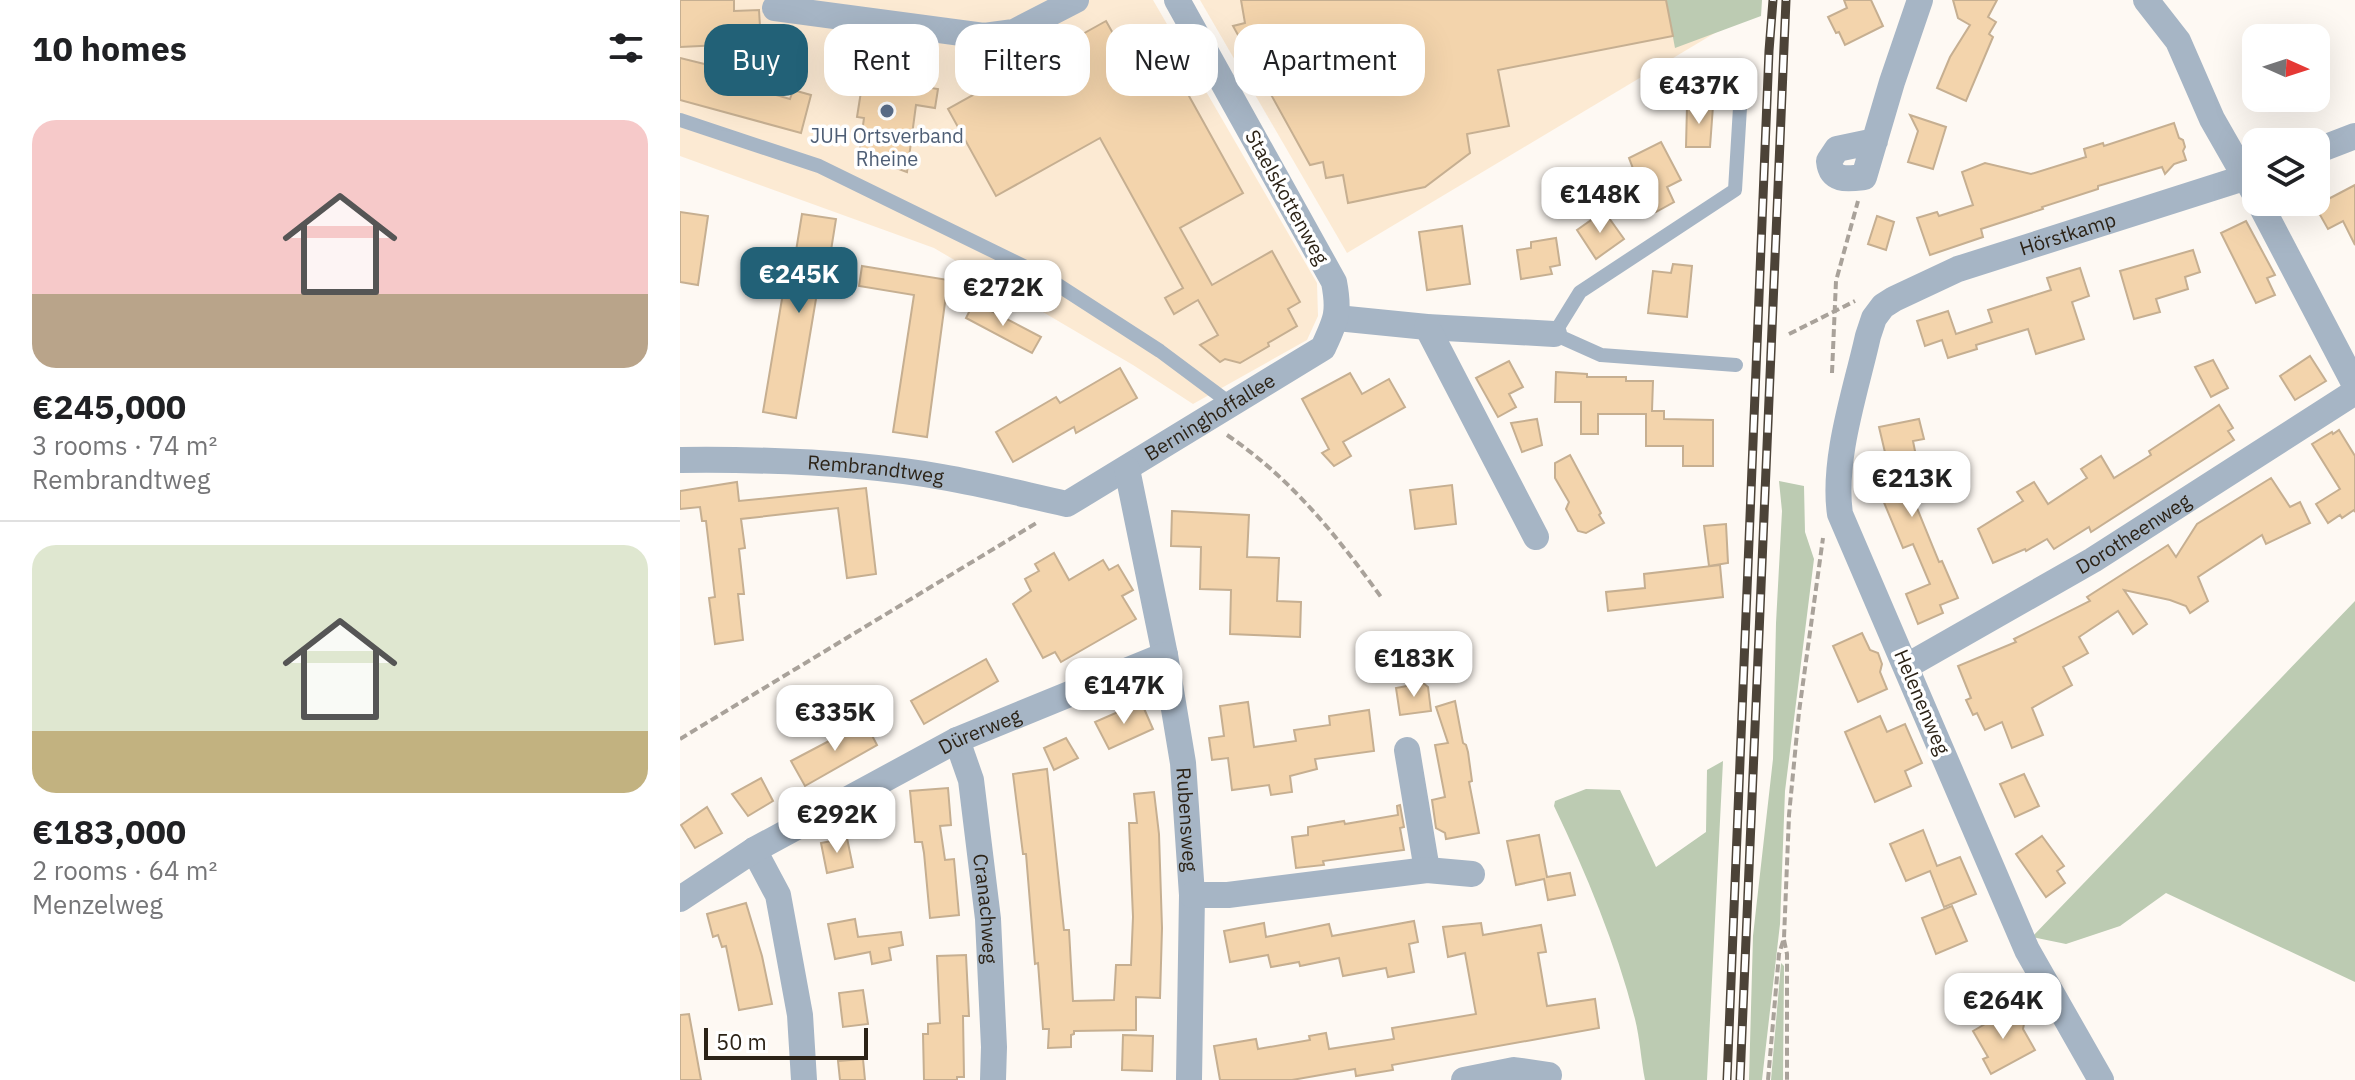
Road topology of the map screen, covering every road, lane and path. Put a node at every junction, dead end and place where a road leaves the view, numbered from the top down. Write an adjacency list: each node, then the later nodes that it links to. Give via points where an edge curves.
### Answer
1 (1076, 0): 5 (street, via 1014,32 984,36)
2 (1177, 0): 16 (street, Staelskottenweg, via 1334,282)
3 (1920, 0): 9 (street)
4 (2146, 0): 11 (street, via 2178,41 2212,119)
5 (775, 8)
6 (1741, 91): 18 (lane, via 1735,190 1580,292)
7 (680, 120): 23 (lane, via 819,166 1044,276)
8 (2355, 136): 10 (street)
9 (1875, 141): 12 (street); 12 (street, via 1837,149 1829,161 1839,178)
10 (2330, 146)
11 (2242, 166)
12 (1864, 177): 19 (path, via 1836,281 1836,311)
13 (2242, 186): 15 (street, Hörstkamp, via 1958,269)
14 (2266, 216): 21 (street)
15 (1883, 306): 32 (street, Helenenweg, via 1868,336 1837,491 1840,514)
16 (1337, 318): 17 (street); 23 (street, Berninghoffallee, via 1323,348)
17 (1427, 327): 18 (street); 29 (street)
18 (1554, 334): 20 (lane, via 1601,355)
19 (1789, 334)
20 (1736, 365)
21 (2355, 385)
22 (2355, 392): 32 (street, Dorotheenweg, via 2093,560)
23 (1231, 404): 24 (street, Berninghoffallee)
24 (1206, 420): 26 (street, Berninghoffallee); 30 (path, via 1250,450 1302,497)
25 (680, 460): 27 (street, Rembrandtweg, via 844,465 942,477)
26 (1127, 469): 27 (street, Berninghoffallee); 31 (street, Rubensweg)
27 (1067, 504): 33 (path)
28 (1823, 532): 41 (path, via 1789,815)
29 (1536, 537)
30 (1381, 597)
31 (1165, 655): 34 (street, Dürerweg); 39 (street, Rubensweg, via 1183,763)
32 (1907, 666): 49 (street, Helenenweg, via 2027,950)
33 (680, 739)
34 (957, 740): 36 (street, Dürerweg); 44 (street, Cranachweg, via 971,780 988,919)
35 (1407, 750): 37 (street)
36 (754, 850): 40 (street, Dürerweg); 43 (street, via 778,895 800,1015)
37 (1427, 870): 38 (street); 39 (street)
38 (1472, 874)
39 (1192, 895): 45 (street, Rubensweg)
40 (680, 899)
41 (1784, 938): 47 (path); 48 (path)
42 (1549, 1075): 46 (street, via 1514,1070)
43 (804, 1080)
44 (993, 1080)
45 (1189, 1080)
46 (1464, 1080)
47 (1768, 1080)
48 (1787, 1080)
49 (2101, 1080)

